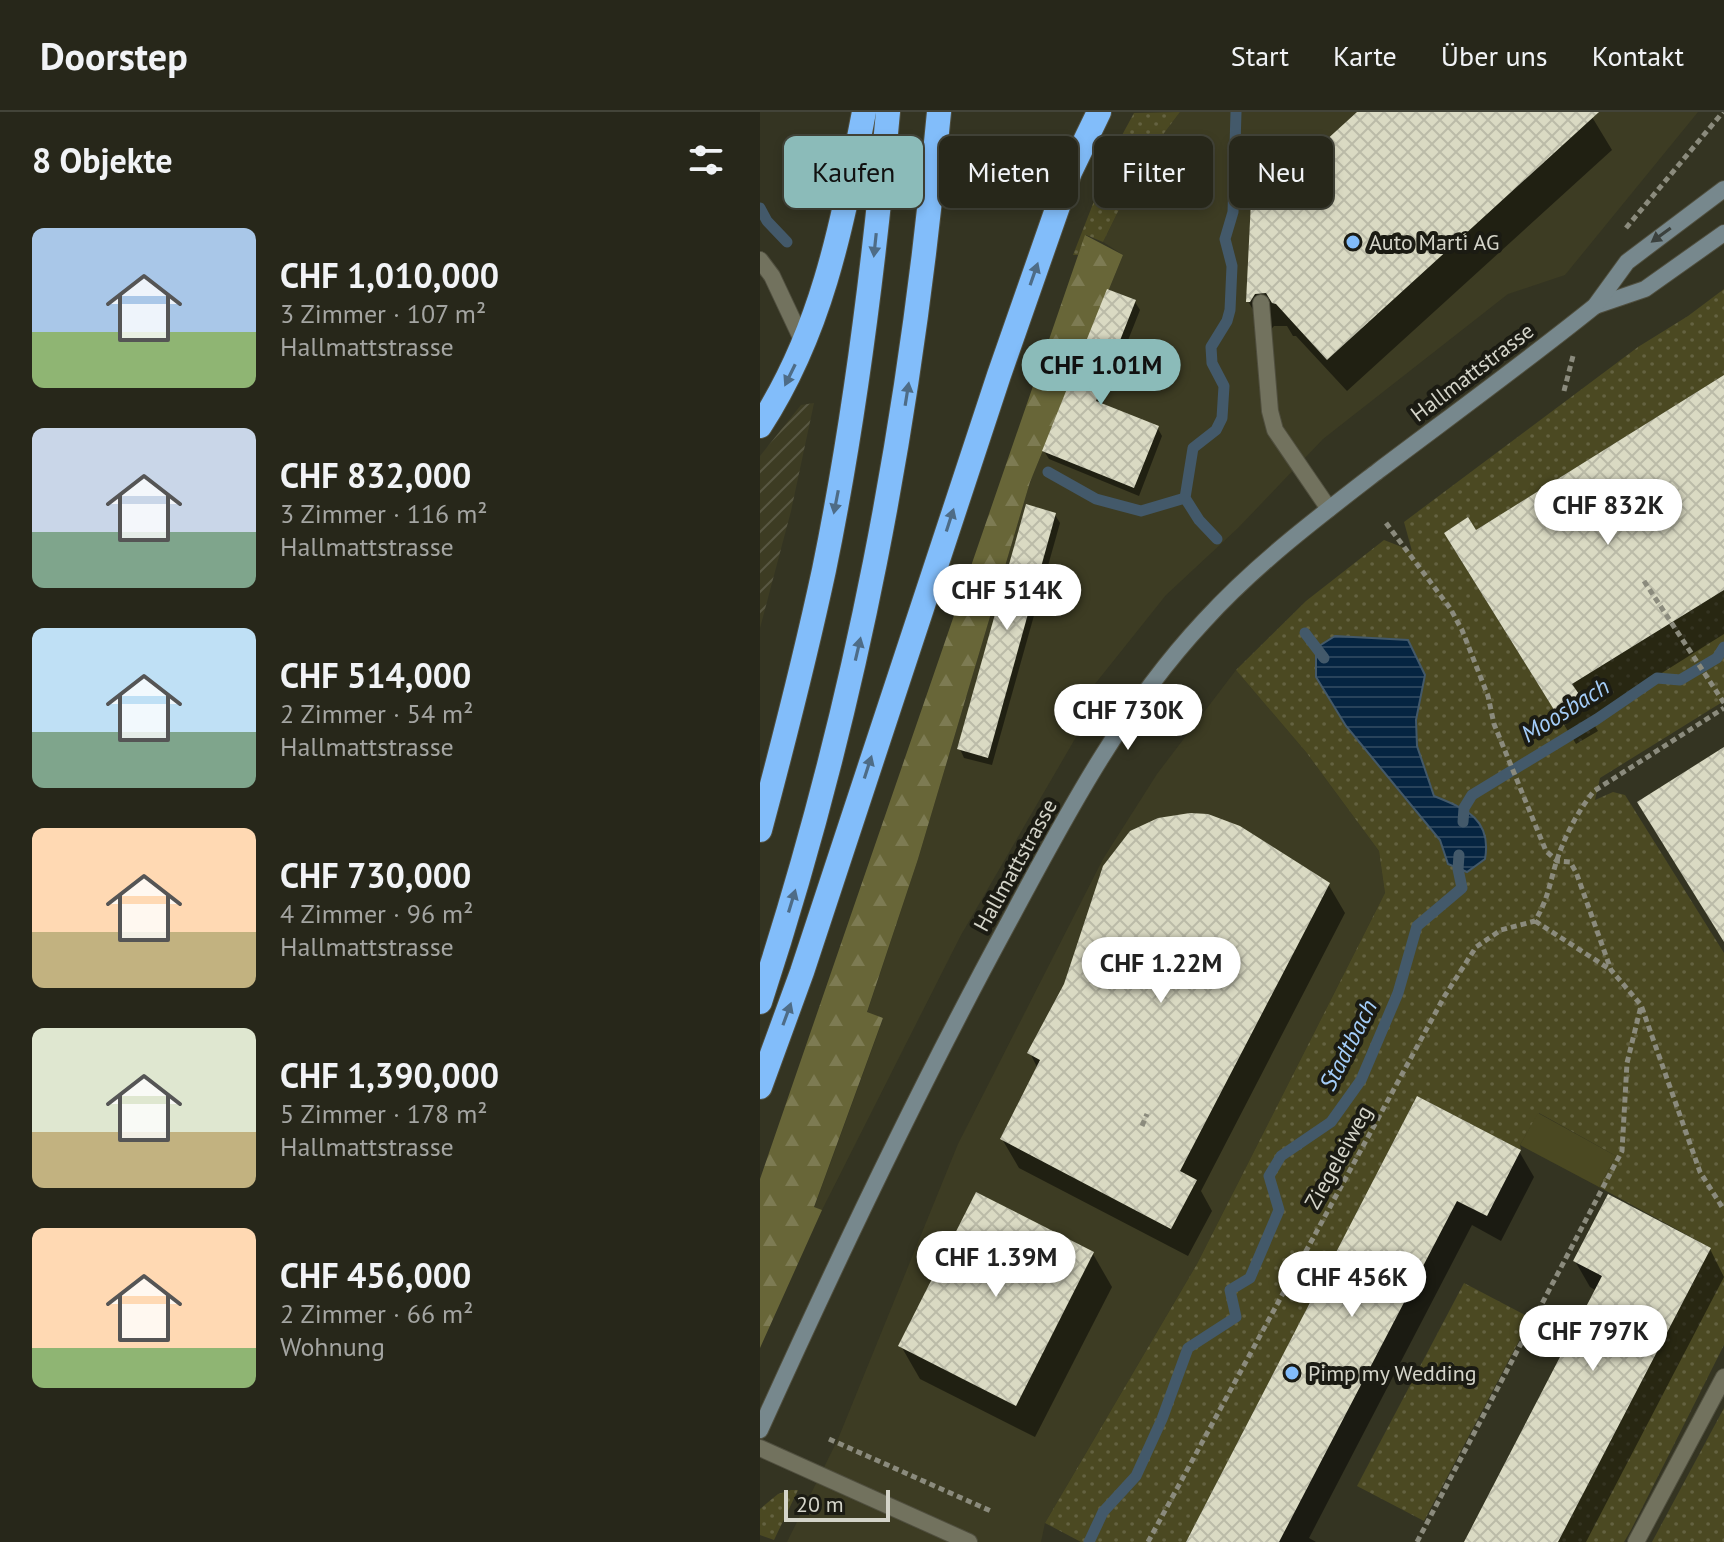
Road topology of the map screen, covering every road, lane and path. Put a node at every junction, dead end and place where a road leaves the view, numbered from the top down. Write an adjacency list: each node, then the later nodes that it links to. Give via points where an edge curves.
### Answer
1 (864, 112): 12 (highway, via 830,274)
2 (888, 112): 18 (highway, one-way to 18, via 871,281 841,476 804,660)
3 (939, 112): 22 (highway, one-way to 3, via 831,762 873,580 922,285)
4 (1099, 112): 24 (highway, one-way to 4, via 999,375 1070,172)
5 (1723, 112): 7 (path)
6 (1724, 189): 11 (main road, Hallmattstrasse, one-way to 11, via 1627,262)
7 (1628, 226)
8 (1724, 233): 11 (main road, Hallmattstrasse, via 1645,289)
9 (760, 260): 12 (street)
10 (1261, 303): 14 (street, via 1275,430)
11 (1595, 306): 14 (main road, Hallmattstrasse)
12 (804, 344): 13 (highway, one-way to 13)
13 (760, 426)
14 (1329, 509): 29 (main road, Hallmattstrasse, via 1267,560 1182,645 1091,773 894,1144)
15 (1386, 523): 19 (path, via 1462,630 1546,851)
16 (1644, 581): 17 (path)
17 (1724, 706): 19 (path, via 1594,791)
18 (760, 830)
19 (1557, 861): 20 (path, via 1549,897); 21 (path, via 1570,862 1576,872)
20 (1535, 921): 21 (path); 34 (path, Ziegeleiweg, via 1501,930 1476,947 1444,997)
21 (1611, 970): 23 (path)
22 (760, 1002)
23 (1641, 1005): 27 (path, via 1700,1172); 35 (path, via 1627,1063 1622,1151)
24 (760, 1087)
25 (1147, 1114): 26 (path)
26 (1142, 1126)
27 (1724, 1210)
28 (1724, 1377): 36 (street)
29 (760, 1430)
30 (829, 1439): 32 (path)
31 (760, 1448): 33 (street)
32 (993, 1512)
33 (969, 1542)
34 (1148, 1542)
35 (1417, 1542)
36 (1636, 1542)

